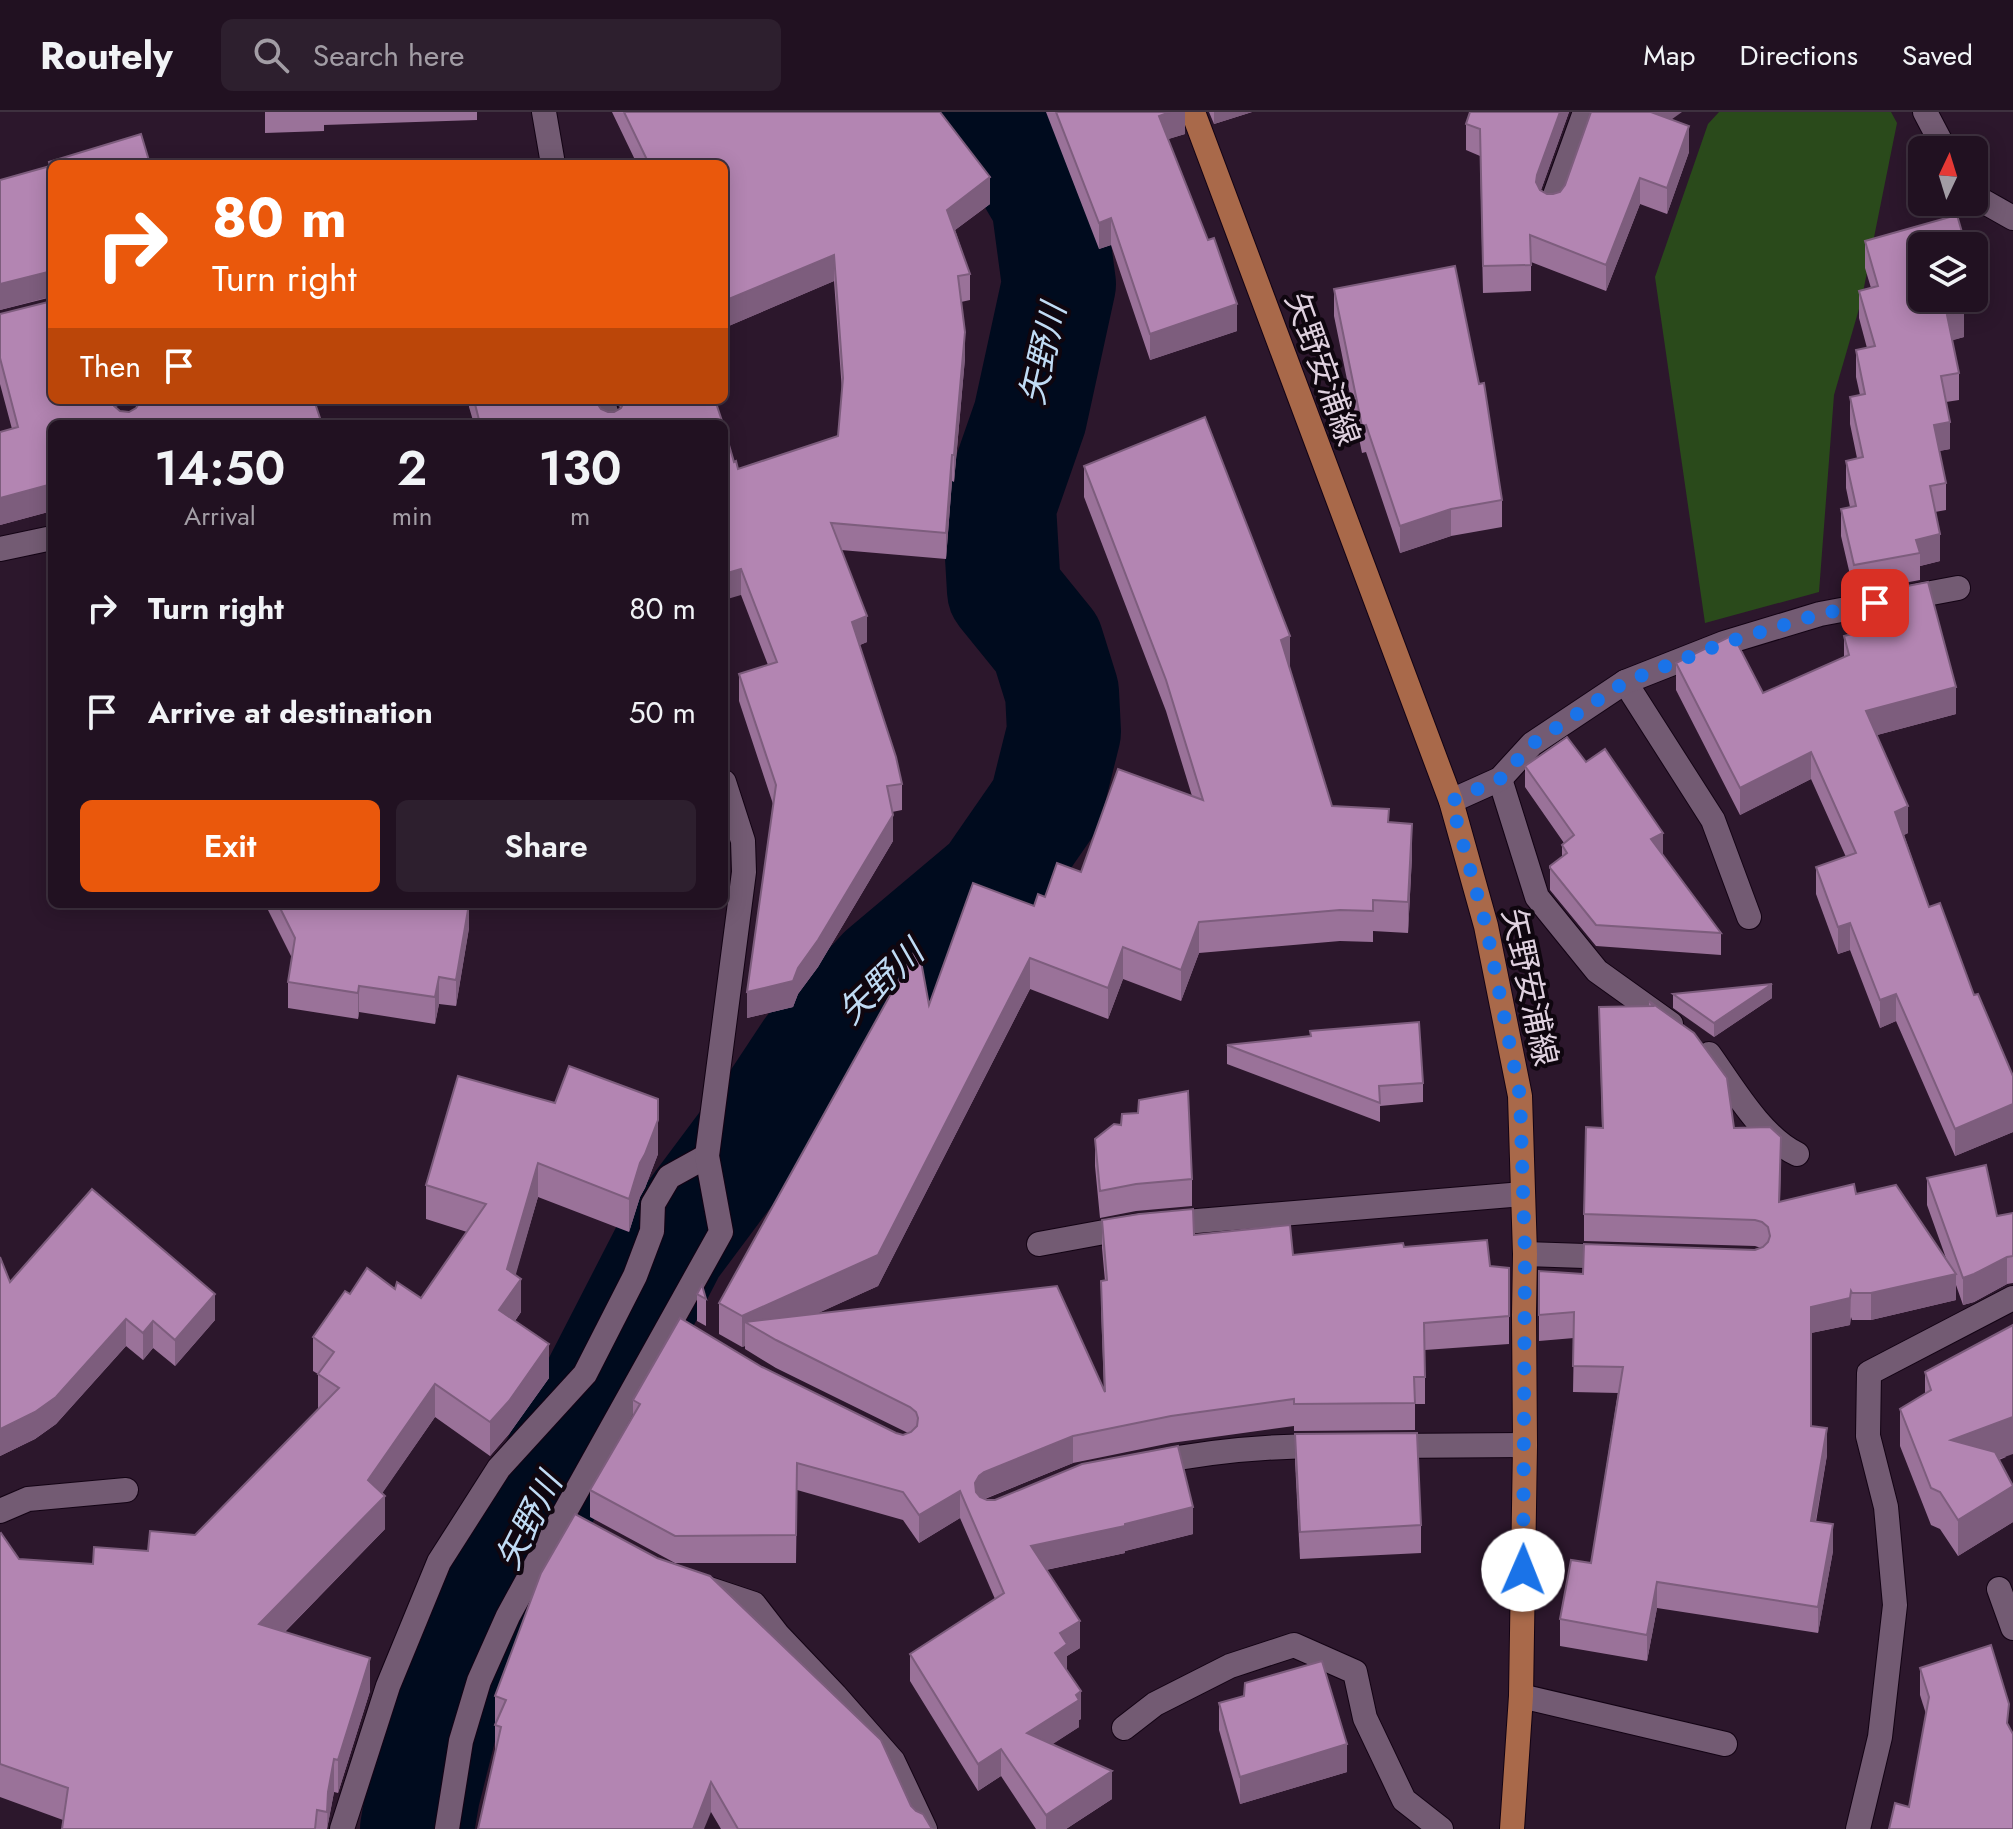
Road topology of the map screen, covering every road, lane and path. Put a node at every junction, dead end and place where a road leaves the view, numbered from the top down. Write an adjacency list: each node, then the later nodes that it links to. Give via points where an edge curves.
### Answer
1 (544, 112): 6 (street)
2 (1193, 112): 16 (main road, 矢野安浦線)
3 (1585, 112): 8 (street)
4 (1925, 112): 5 (street)
5 (1938, 136)
6 (552, 160)
7 (1988, 204): 9 (street)
8 (1551, 206)
9 (2013, 218)
10 (48, 539): 11 (street)
11 (0, 549)
12 (1958, 588): 13 (street, via 1820,614 1724,643)
13 (1625, 682): 14 (street, via 1532,744); 17 (street, via 1713,820)
14 (1500, 779): 16 (street); 18 (street, via 1537,897 1597,971 1705,1049 1756,1119)
15 (728, 794): 19 (street, via 743,841 744,872)
16 (1451, 801): 20 (main road, 矢野安浦線, via 1486,926 1520,1096)
17 (1749, 917)
18 (1797, 1154)
19 (707, 1156): 25 (street, via 721,1232); 39 (street, via 669,1177 653,1204 652,1231 635,1276 585,1374 499,1468 439,1562 388,1686)
20 (1523, 1194): 21 (street, via 1137,1226); 22 (main road, 矢野安浦線)
21 (1039, 1244)
22 (1525, 1254): 23 (street); 27 (main road, 矢野安浦線)
23 (1632, 1257)
24 (2013, 1298): 44 (street, via 1869,1373 1868,1436 1886,1507 1895,1605 1880,1737)
25 (670, 1322): 26 (street); 31 (street)
26 (695, 1337)
27 (1525, 1445): 28 (street, via 1273,1446); 36 (main road, 矢野安浦線)
28 (1123, 1468)
29 (126, 1490): 30 (street, via 28,1499)
30 (0, 1511)
31 (561, 1519): 32 (street); 40 (street, via 479,1681 461,1741)
32 (587, 1533)
33 (679, 1579): 41 (street, via 754,1604 893,1761)
34 (1999, 1589): 35 (street)
35 (2013, 1628)
36 (1521, 1696): 38 (street); 43 (main road, 矢野安浦線)
37 (1124, 1728): 42 (street, via 1155,1704 1230,1666 1294,1645 1355,1672 1365,1718 1404,1800)
38 (1725, 1744)
39 (342, 1829)
40 (447, 1829)
41 (925, 1829)
42 (1441, 1829)
43 (1512, 1829)
44 (1858, 1829)

